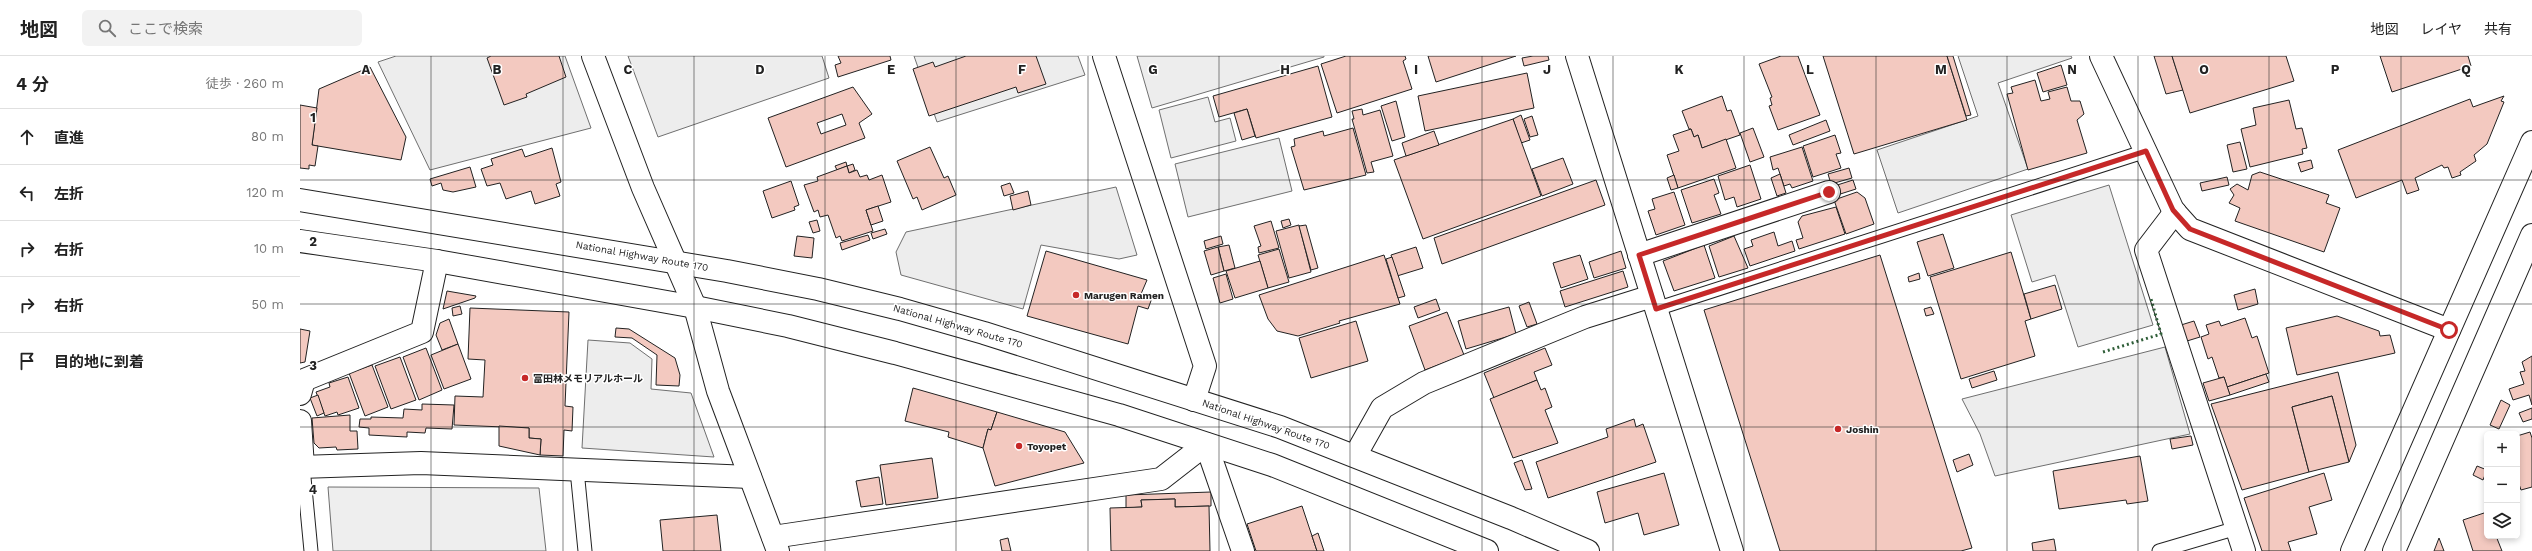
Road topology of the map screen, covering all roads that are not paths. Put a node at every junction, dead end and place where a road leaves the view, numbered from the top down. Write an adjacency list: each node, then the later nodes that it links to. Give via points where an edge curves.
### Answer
1 (593, 56): 14 (main road, via 643,188)
2 (1104, 56): 19 (main road, via 1206,366)
3 (1576, 56): 12 (main road)
4 (2100, 56): 6 (main road)
5 (2532, 142): 17 (main road)
6 (2146, 151): 9 (main road); 15 (lane)
7 (1829, 192): 12 (main road)
8 (300, 200): 14 (main road, National Highway Route 170)
9 (2175, 212): 17 (main road, via 2190,229); 26 (main road, via 2146,250)
10 (2532, 235): 37 (main road)
11 (300, 240): 13 (main road)
12 (1639, 255): 15 (main road)
13 (437, 261): 16 (main road); 18 (main road, via 422,332 304,380)
14 (675, 262): 16 (main road); 19 (main road, National Highway Route 170, via 818,289 900,309)
15 (1654, 303): 22 (main road, via 1585,318 1424,383 1382,408); 33 (main road)
16 (695, 307): 21 (main road, via 788,326 896,354 1119,415); 25 (main road, via 718,391)
17 (2449, 330): 36 (main road)
18 (300, 394)
19 (1194, 400): 22 (main road, National Highway Route 170, via 1280,427)
20 (300, 421): 23 (main road)
21 (1206, 444): 27 (main road, via 1162,479); 30 (main road); 31 (main road, via 1286,471)
22 (1355, 456): 32 (main road, National Highway Route 170)
23 (301, 467): 24 (main road, via 421,462); 28 (lane)
24 (577, 470): 25 (main road); 29 (lane)
25 (750, 477): 27 (main road)
26 (2236, 528): 34 (lane); 35 (main road)
27 (775, 544)
28 (311, 551)
29 (585, 551)
30 (1243, 551)
31 (1487, 551)
32 (1588, 551)
33 (1732, 551)
34 (2159, 551)
35 (2244, 551)
36 (2352, 551)
37 (2394, 551)

